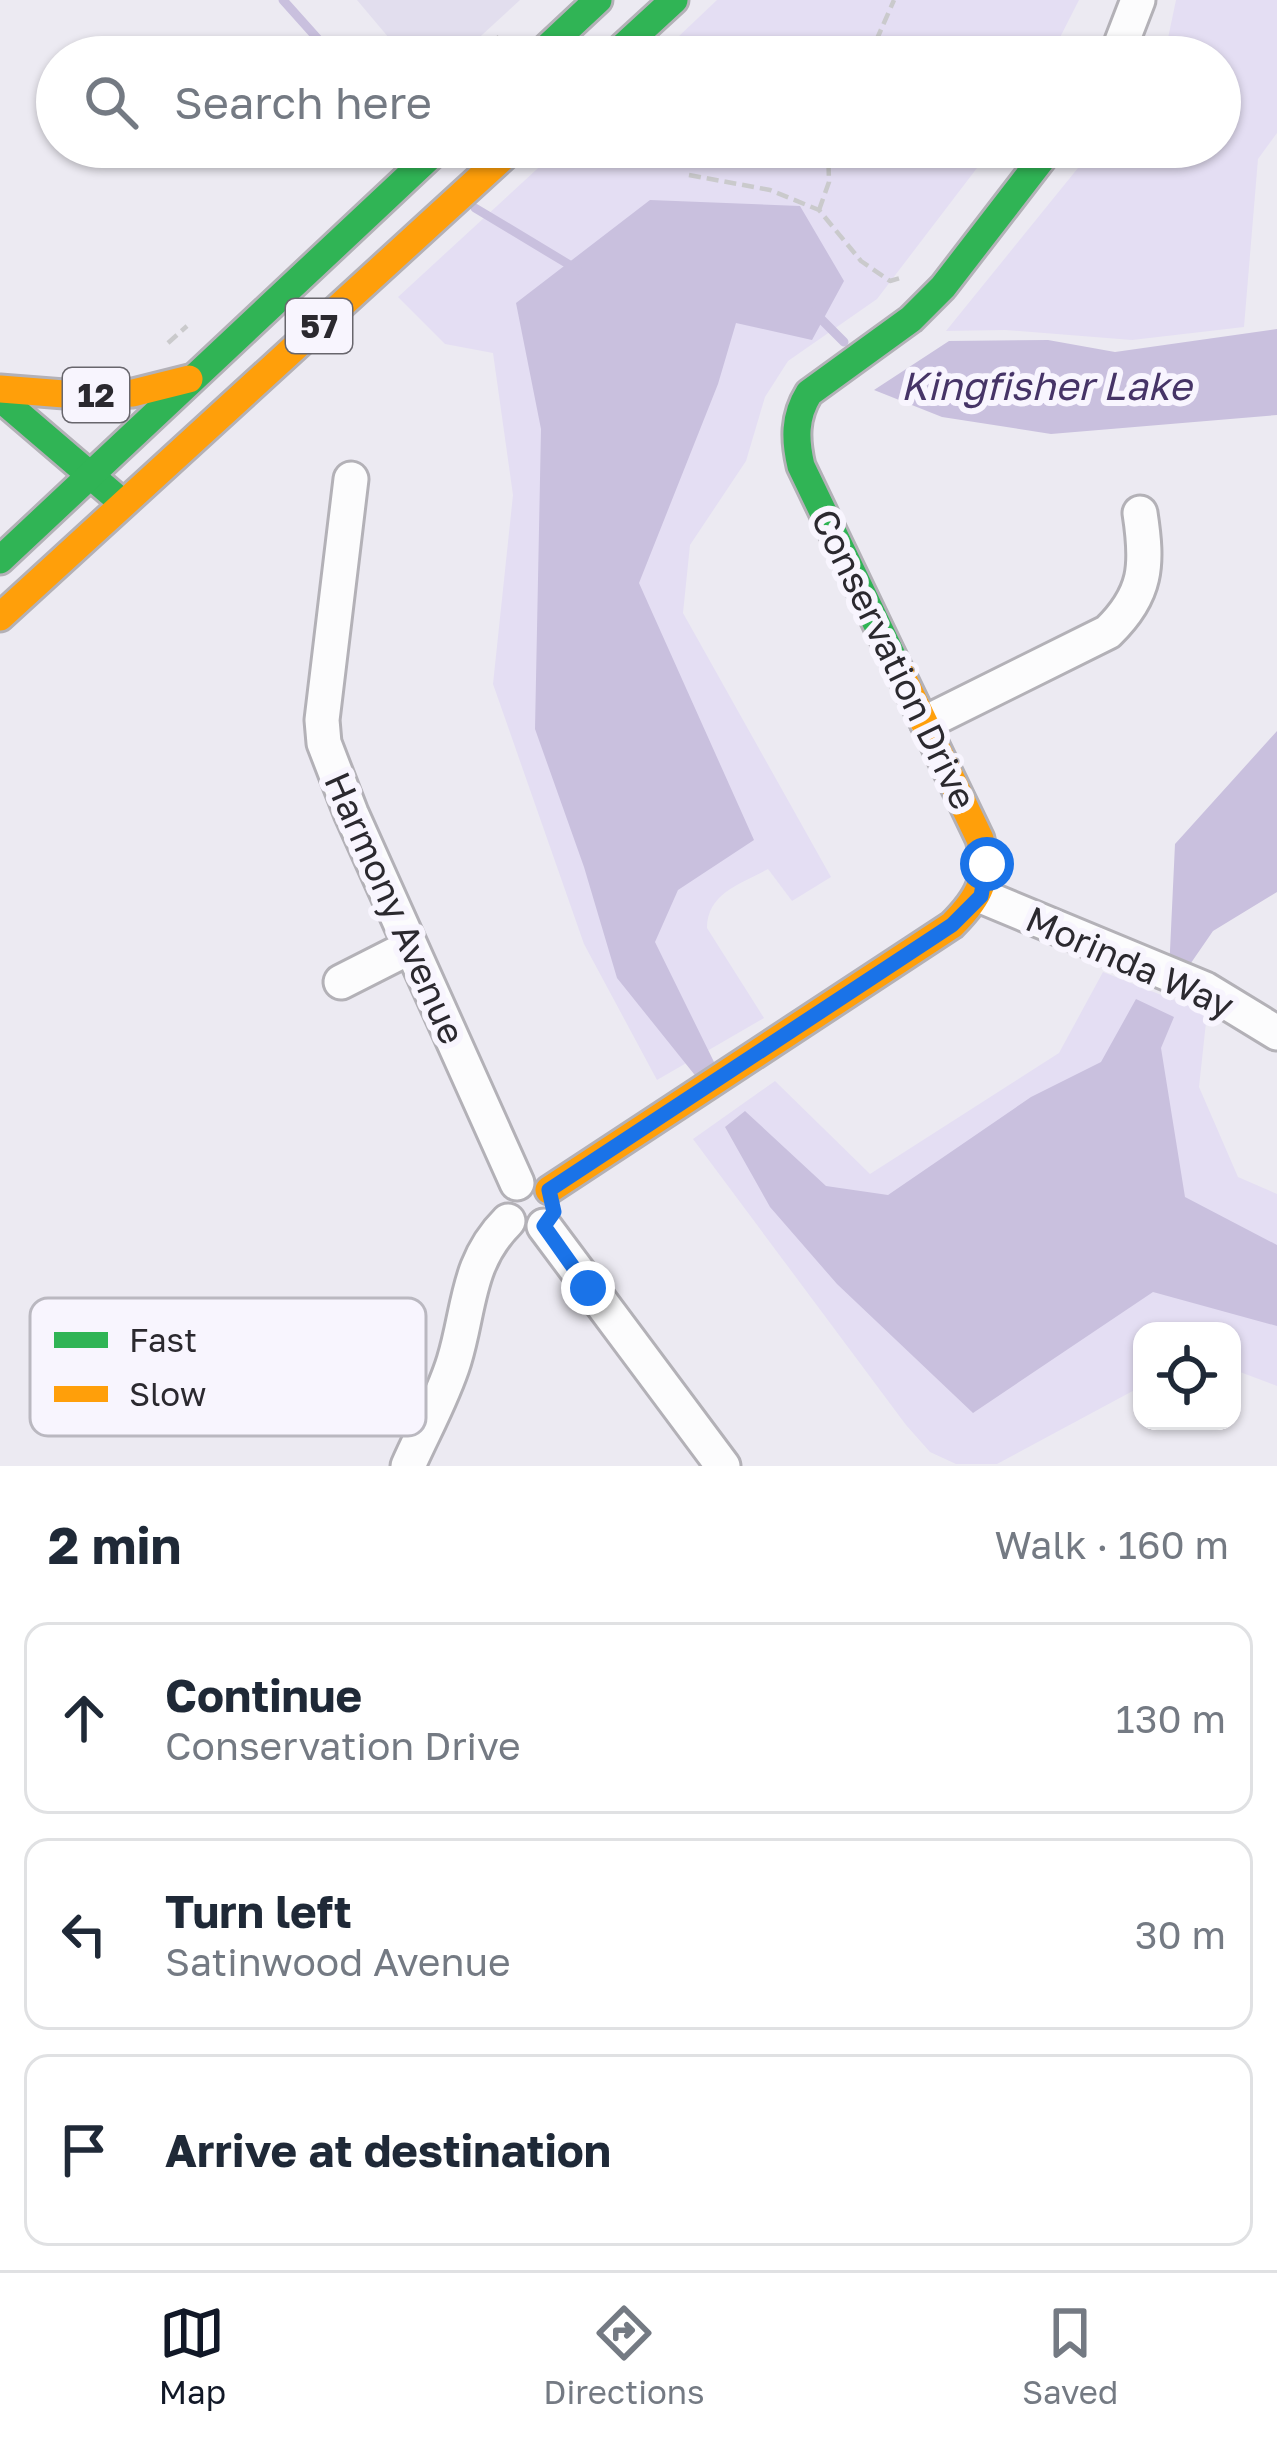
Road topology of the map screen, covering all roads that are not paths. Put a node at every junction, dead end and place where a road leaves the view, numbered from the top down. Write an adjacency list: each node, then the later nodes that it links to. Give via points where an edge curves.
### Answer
1 (598, 0): 4 (main road)
2 (674, 0): 5 (main road)
3 (1138, 0): 6 (street)
4 (559, 36)
5 (635, 36)
6 (1124, 36)
7 (417, 168): 10 (main road, 57)
8 (491, 168): 14 (main road, 57)
9 (1035, 168): 18 (main road, Conservation Drive, via 943,287 801,403 801,466)
10 (191, 379): 11 (main road, 12, via 133,393); 12 (main road, 57)
11 (0, 393): 12 (main road, 12)
12 (92, 474): 14 (main road, 12); 16 (main road, 57)
13 (351, 479): 20 (street, Harmony Avenue, via 324,743)
14 (124, 506): 17 (main road, 57)
15 (1140, 513): 18 (street, via 1141,588 1130,611 1108,632)
16 (0, 560)
17 (0, 617)
18 (927, 722): 19 (main road, Conservation Drive, via 980,839 987,864)
19 (981, 896): 22 (street, Morinda Way, via 1205,989); 23 (main road, via 952,925)
20 (410, 947): 21 (street); 23 (street, Harmony Avenue)
21 (341, 982)
22 (1277, 1033)
23 (533, 1186): 24 (street, via 504,1199); 25 (street, via 554,1212)
24 (508, 1221): 25 (street, via 526,1232); 26 (street, via 483,1254 455,1358)
25 (544, 1226): 29 (street)
26 (426, 1425)
27 (421, 1436): 28 (street)
28 (408, 1466)
29 (723, 1466)

